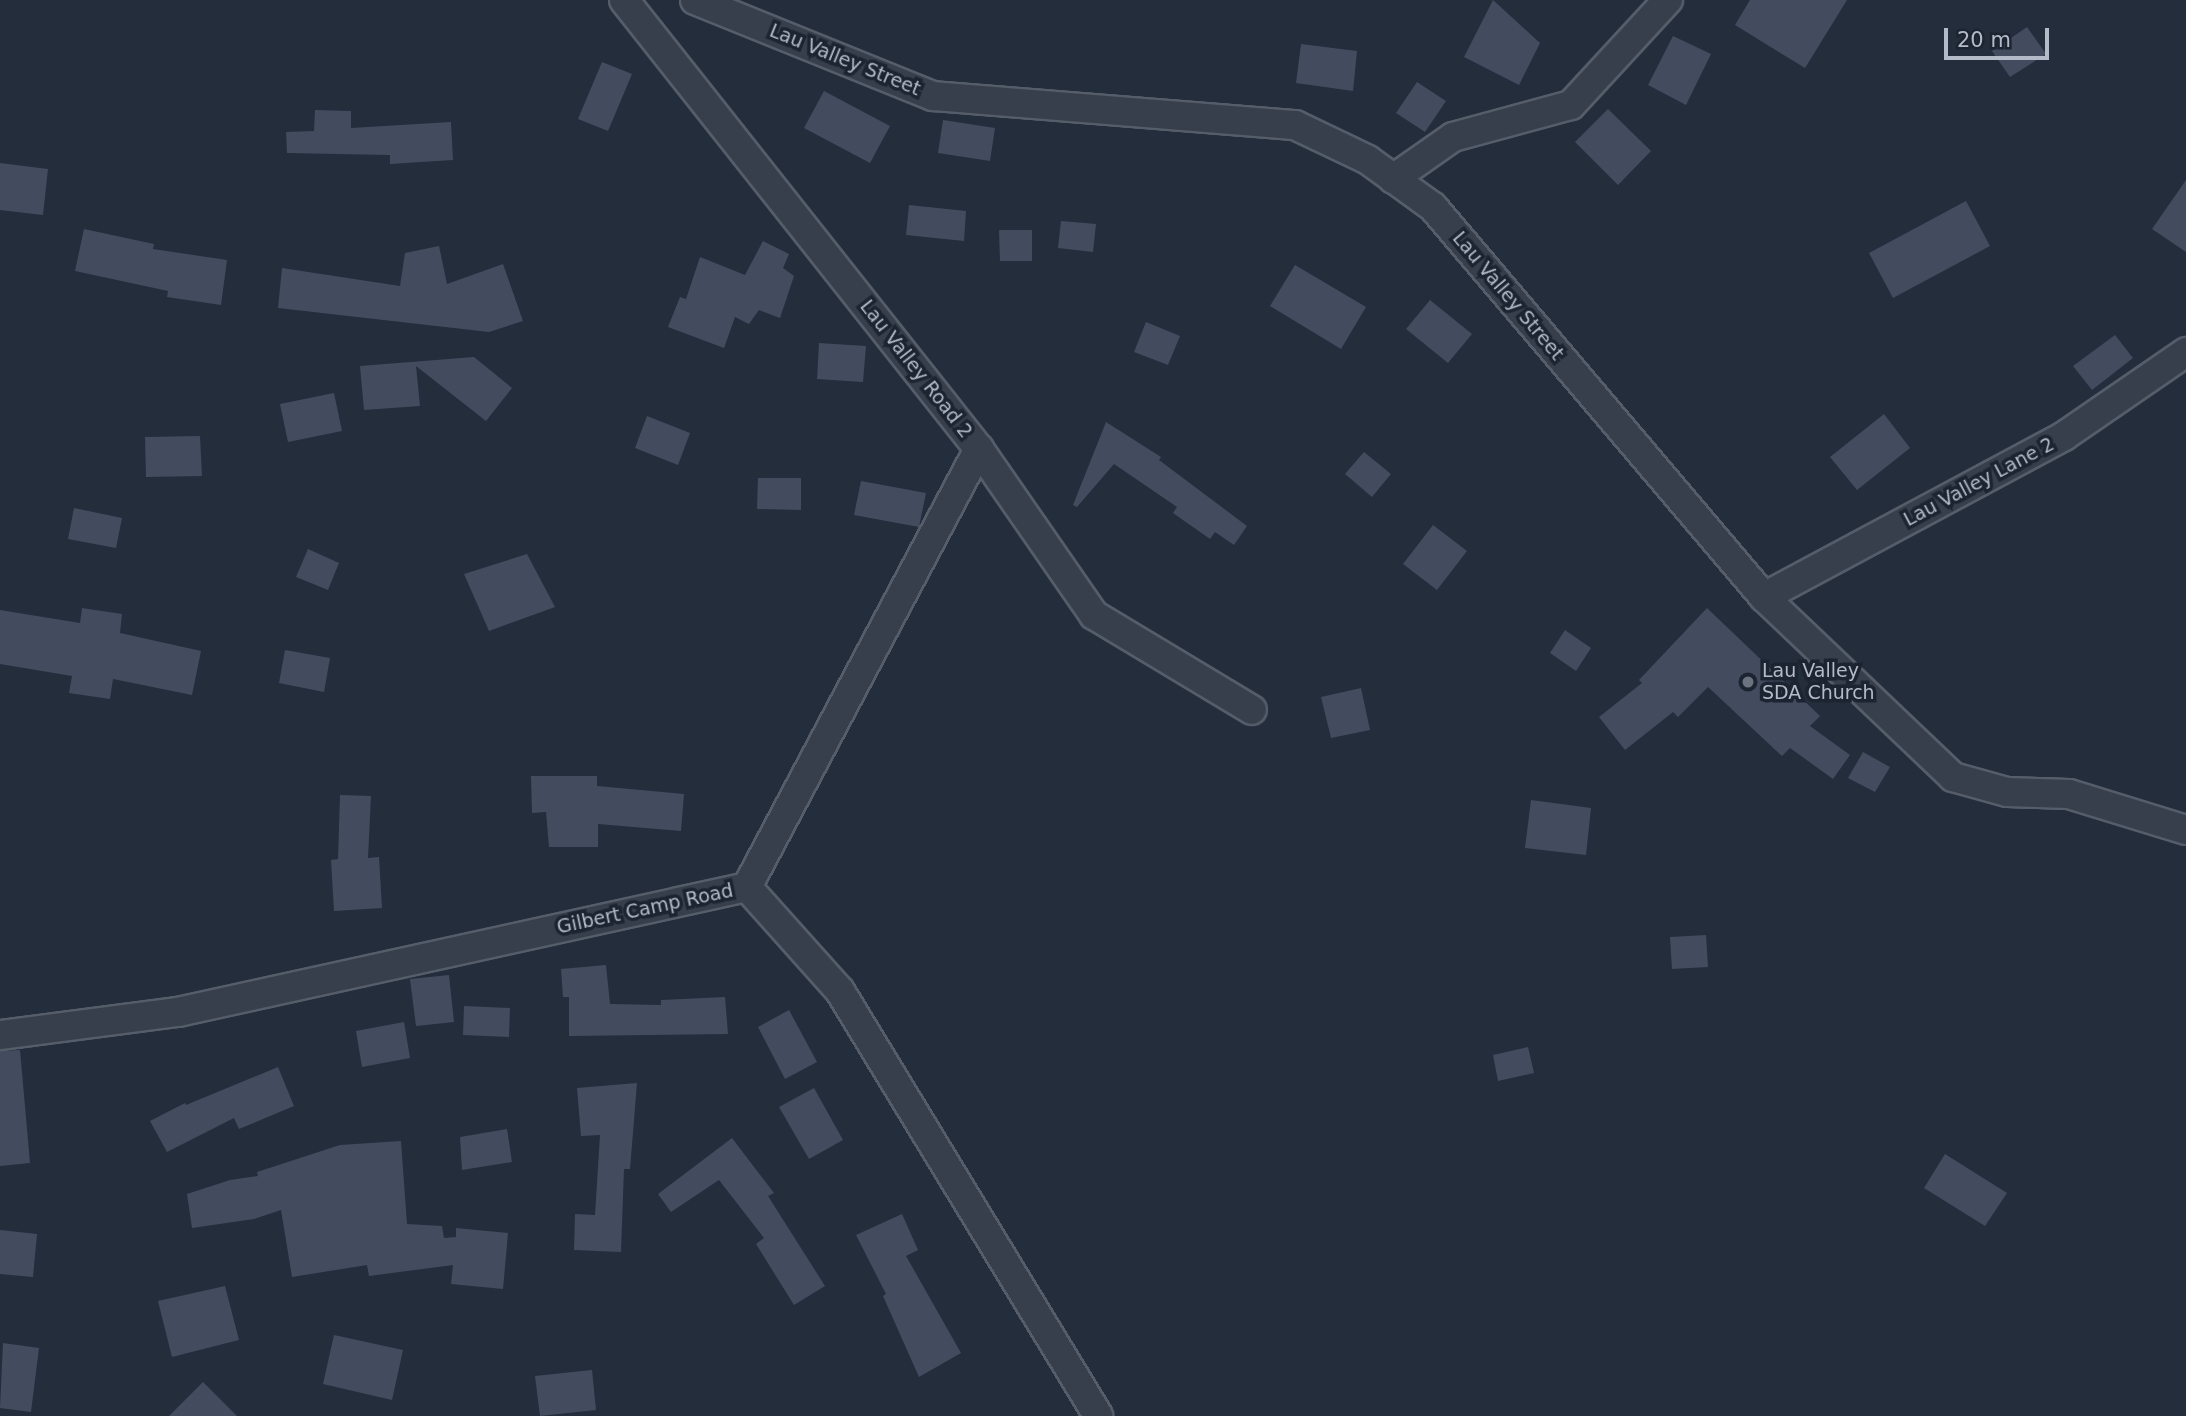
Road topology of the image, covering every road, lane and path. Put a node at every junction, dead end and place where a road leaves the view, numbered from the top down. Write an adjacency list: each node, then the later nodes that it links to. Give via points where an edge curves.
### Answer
1 (624, 0): 6 (street, Lau Valley Road 2)
2 (695, 0): 4 (street, Lau Valley Street, via 933,96 1295,125 1368,160)
3 (1668, 0): 4 (street, via 1572,105 1453,137)
4 (1393, 179): 7 (street, Lau Valley Street, via 1433,207)
5 (2186, 352): 7 (street, Lau Valley Lane 2, via 2064,436)
6 (979, 449): 8 (street, via 1094,615); 10 (street, Lau Valley Road 2)
7 (1763, 597): 9 (street, Lau Valley Street, via 1953,777 2007,792 2069,794)
8 (1252, 710)
9 (2186, 830)
10 (747, 887): 11 (street, Gilbert Camp Road, via 178,1012); 12 (street, Gilbert Camp Road, via 839,991)
11 (0, 1035)
12 (1098, 1416)

